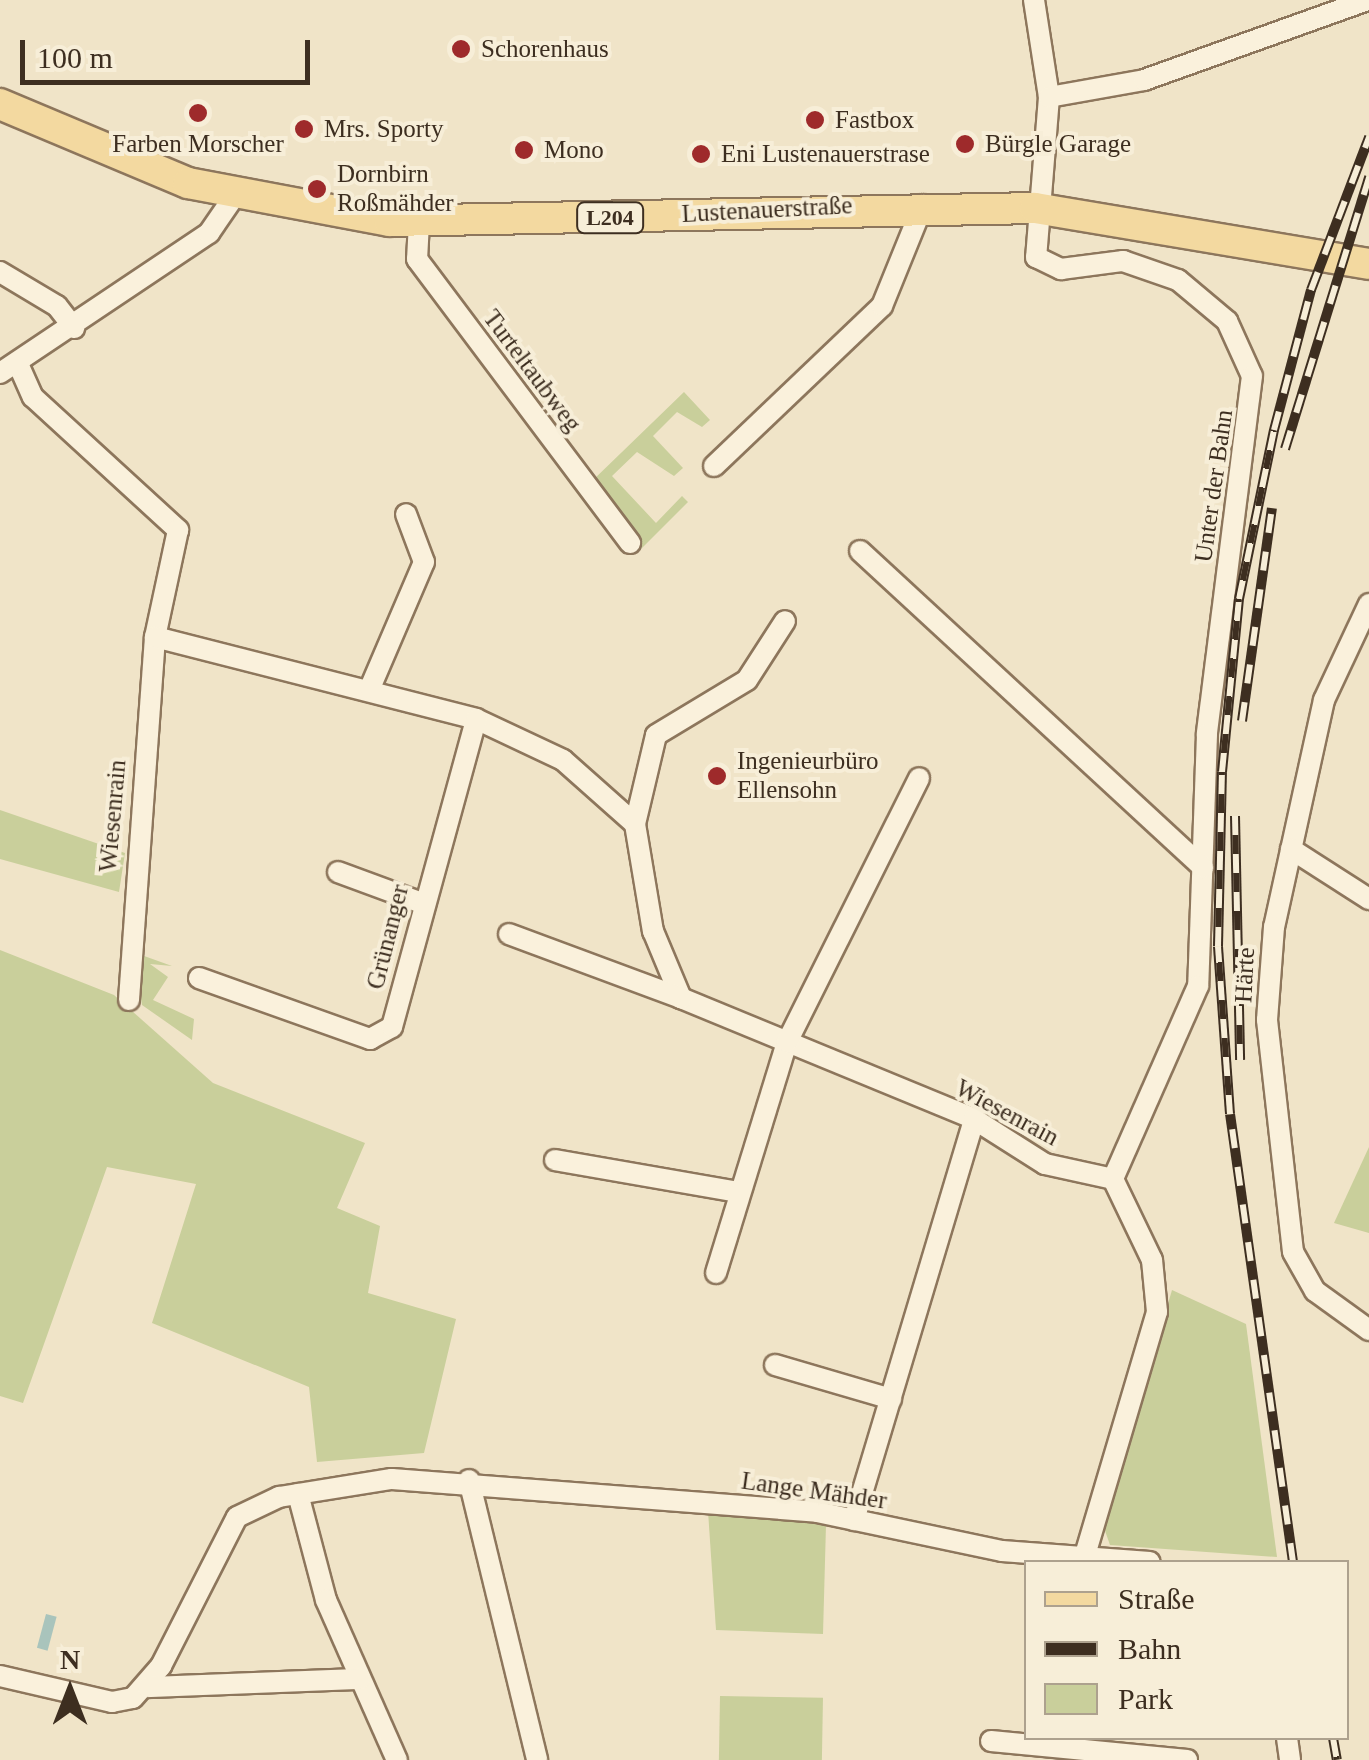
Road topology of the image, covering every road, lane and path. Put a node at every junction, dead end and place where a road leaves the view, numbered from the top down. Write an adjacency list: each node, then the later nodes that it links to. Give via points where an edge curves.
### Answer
1 (1034, 0): 3 (street)
2 (1368, 0): 3 (street, via 1144,80)
3 (1049, 97): 7 (street)
4 (0, 104): 5 (main road, Lustenauerstraße / L204)
5 (235, 195): 8 (main road, Lustenauerstraße / L204); 11 (street, via 209,233)
6 (923, 204): 7 (main road, Lustenauerstraße / L204); 8 (main road, Lustenauerstraße / L204); 13 (street, via 882,306)
7 (1035, 208): 9 (main road, Lustenauerstraße / L204); 25 (street, Unter der Bahn, via 1032,245 1044,264 1124,261 1178,280 1207,298 1245,348 1252,422 1207,734)
8 (418, 222): 15 (street, Turteltaubweg, via 417,260)
9 (1369, 264)
10 (0, 272): 11 (street, via 57,306)
11 (74, 328): 12 (street)
12 (10, 370): 19 (street, Wiesenrain, via 178,530)
13 (714, 466)
14 (406, 514): 20 (street, via 424,562)
15 (630, 543)
16 (860, 551): 25 (street)
17 (1365, 618): 24 (street, Härte, via 1324,700)
18 (786, 621): 23 (street, via 747,680 656,735)
19 (155, 636): 20 (street, via 268,671); 32 (street, Wiesenrain)
20 (370, 688): 21 (street)
21 (476, 719): 23 (street, via 563,760); 28 (street, Grünanger)
22 (919, 778): 33 (street)
23 (635, 824): 31 (street, via 653,931)
24 (1292, 849): 27 (street); 39 (street, Härte, via 1268,1002 1288,1229 1315,1291)
25 (1203, 868): 36 (street, Unter der Bahn, via 1196,998)
26 (338, 872): 28 (street)
27 (1369, 899)
28 (422, 902): 30 (street, Grünanger, via 392,1027 370,1038)
29 (509, 934): 31 (street, Wiesenrain)
30 (199, 978)
31 (681, 998): 33 (street, Wiesenrain)
32 (129, 1000)
33 (787, 1042): 34 (street, Wiesenrain); 37 (street)
34 (974, 1118): 36 (street, Wiesenrain, via 1045,1164); 41 (street)
35 (555, 1160): 37 (street)
36 (1113, 1179): 45 (street, via 1152,1260 1157,1312)
37 (739, 1192): 38 (street)
38 (716, 1273)
39 (1369, 1330)
40 (775, 1364): 41 (street)
41 (891, 1400): 44 (street)
42 (468, 1480): 43 (street, Lange Mähder, via 392,1479); 44 (street, Lange Mähder); 52 (street)
43 (298, 1494): 48 (street, via 326,1600); 49 (street, Lange Mähder, via 237,1517)
44 (854, 1520): 45 (street, Lange Mähder)
45 (1084, 1559): 46 (street, Lange Mähder)
46 (1106, 1560)
47 (0, 1676): 49 (street, via 112,1702)
48 (360, 1679): 49 (street); 51 (street)
49 (148, 1687)
50 (991, 1742): 53 (street)
51 (396, 1760)
52 (538, 1760)
53 (1187, 1760)

